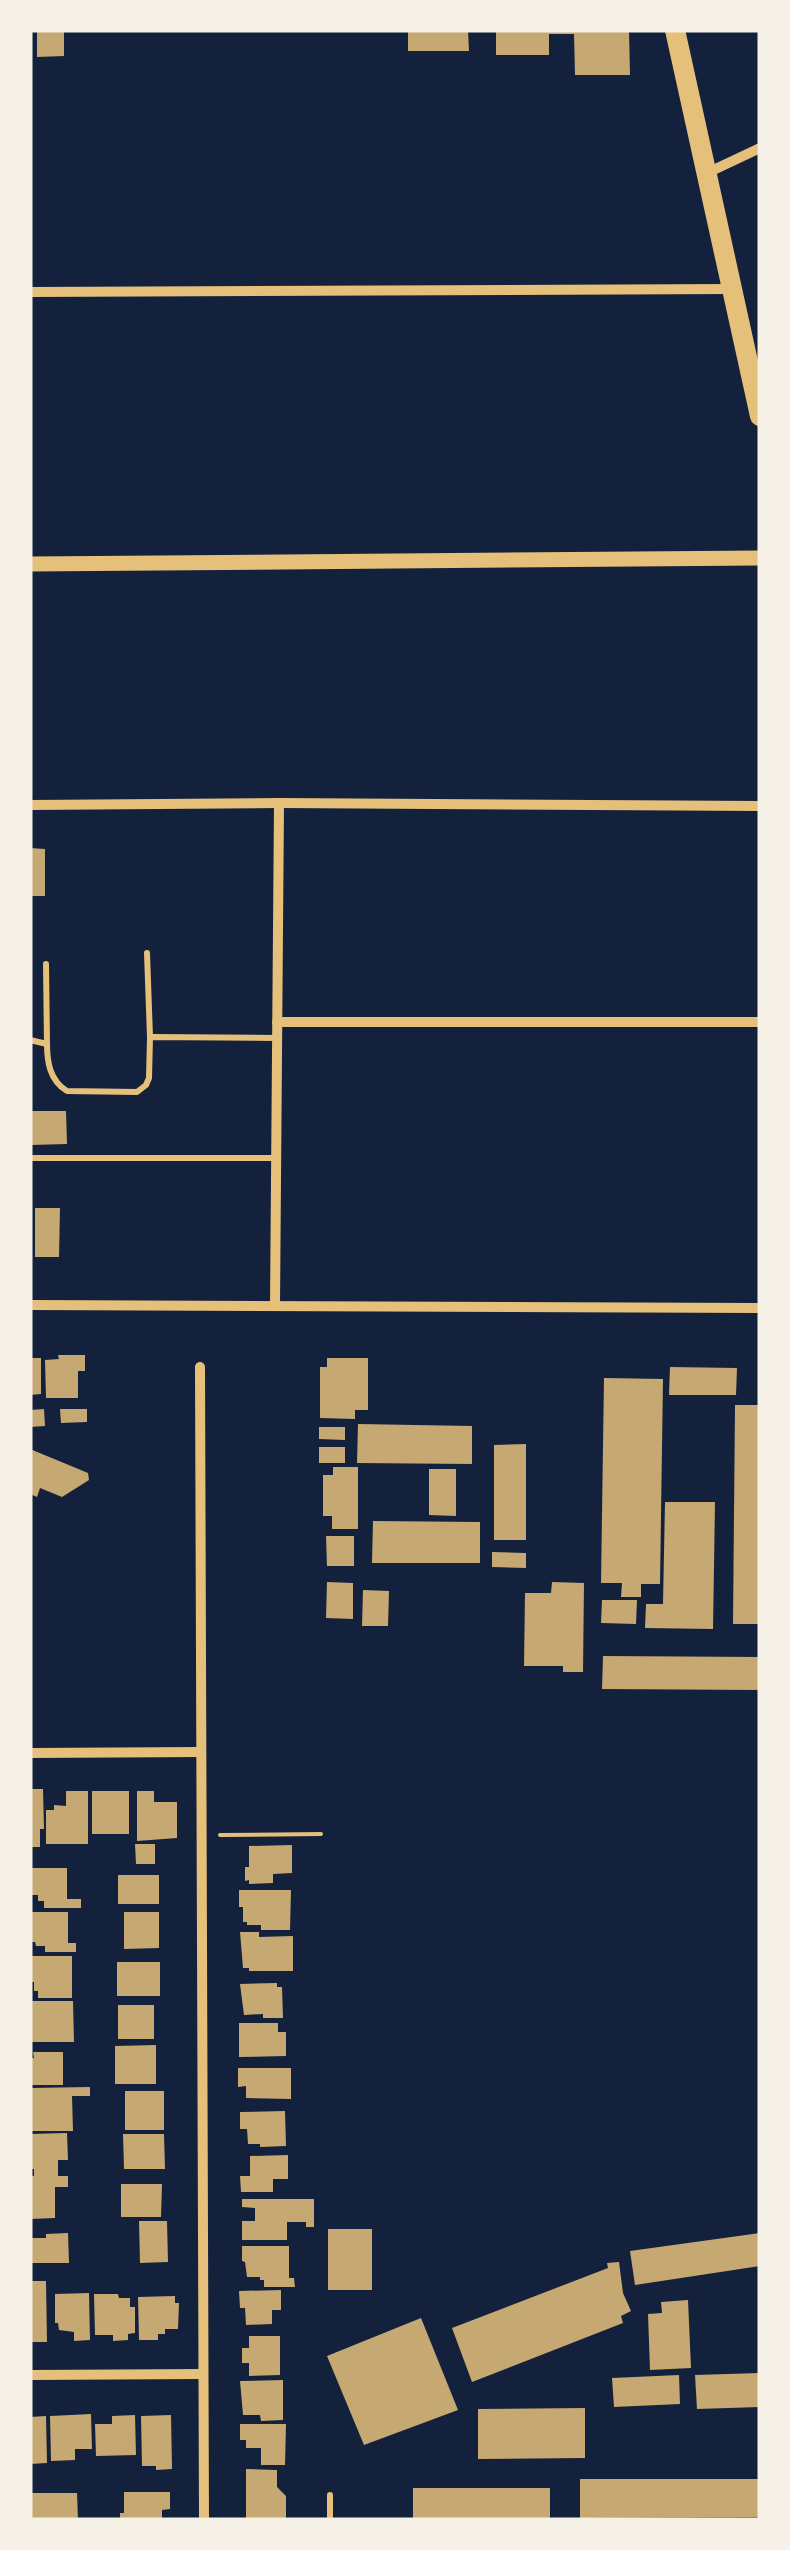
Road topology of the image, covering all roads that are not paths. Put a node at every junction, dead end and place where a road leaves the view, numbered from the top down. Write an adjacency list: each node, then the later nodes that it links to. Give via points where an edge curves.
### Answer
1 (675, 30): 3 (main road)
2 (760, 148): 3 (street)
3 (706, 174): 4 (main road)
4 (731, 289): 5 (street); 6 (main road)
5 (30, 292)
6 (760, 416)
7 (760, 558): 8 (street)
8 (30, 564)
9 (279, 802): 10 (street); 11 (street); 14 (street)
10 (30, 805)
11 (760, 806)
12 (148, 953): 16 (lane)
13 (46, 964): 19 (lane)
14 (277, 1022): 15 (street); 17 (street)
15 (760, 1022)
16 (150, 1037): 17 (lane); 19 (lane, via 149,1078 137,1092 67,1092 52,1074)
17 (277, 1038): 21 (street)
18 (30, 1040): 19 (lane)
19 (46, 1044)
20 (30, 1158): 21 (lane)
21 (276, 1158): 23 (street)
22 (30, 1304): 23 (street)
23 (275, 1306): 24 (street)
24 (760, 1308)
25 (200, 1368): 26 (street)
26 (201, 1752): 27 (street); 28 (street)
27 (30, 1753)
28 (203, 2374): 29 (street); 31 (street)
29 (30, 2375)
30 (330, 2495): 32 (lane)
31 (204, 2520)
32 (330, 2520)

